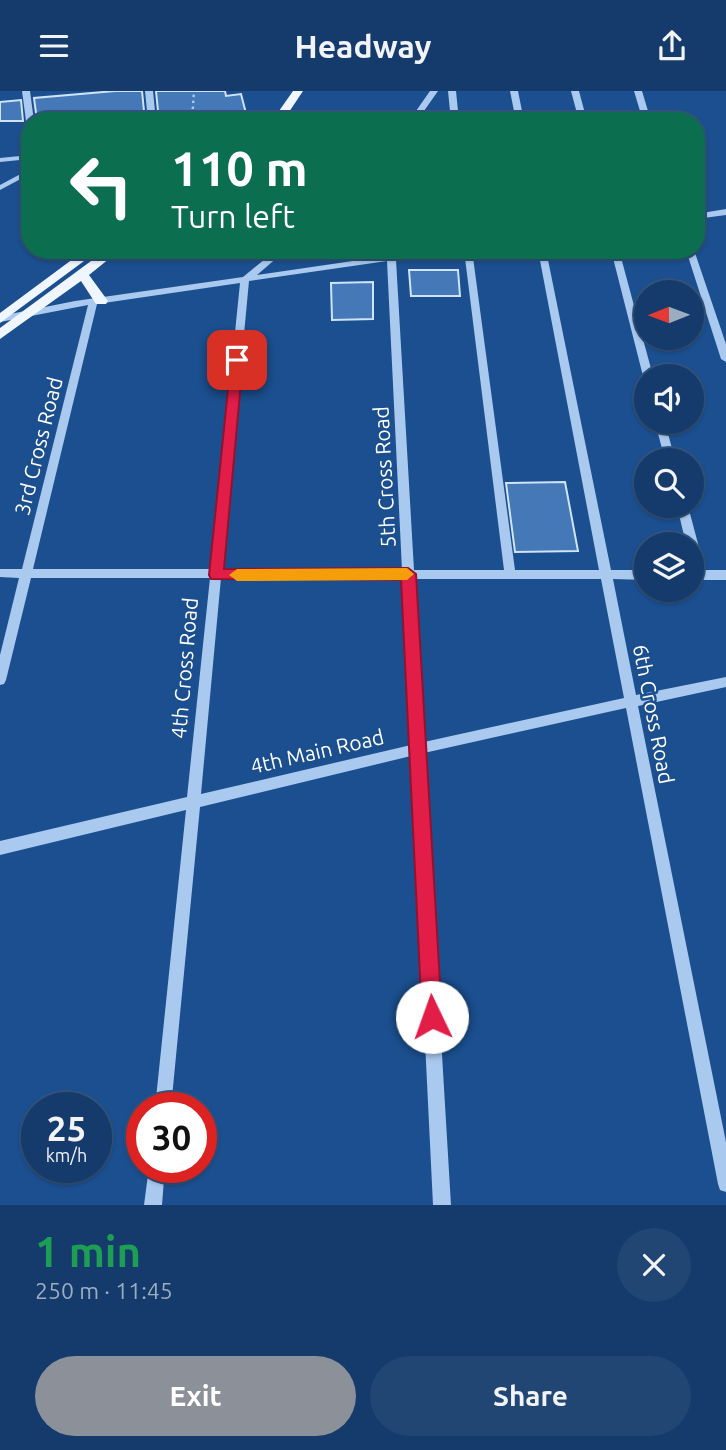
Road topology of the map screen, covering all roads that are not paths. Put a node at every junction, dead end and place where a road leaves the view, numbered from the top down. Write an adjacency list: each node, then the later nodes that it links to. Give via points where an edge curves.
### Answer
1 (26, 91): 9 (street)
2 (149, 91): 10 (street)
3 (298, 91): 11 (main road)
4 (434, 91): 12 (street)
5 (452, 91): 13 (street)
6 (514, 91): 14 (street)
7 (575, 91): 15 (street)
8 (638, 91): 16 (street)
9 (29, 112)
10 (151, 112)
11 (283, 112)
12 (419, 112)
13 (454, 112)
14 (518, 112)
15 (581, 112)
16 (645, 112)
17 (21, 158): 18 (street)
18 (0, 160)
19 (21, 176): 20 (street)
20 (0, 188)
21 (726, 212): 22 (street)
22 (705, 216)
23 (81, 259): 36 (main road)
24 (102, 259): 32 (main road)
25 (271, 259): 33 (street)
26 (368, 259): 33 (street)
27 (391, 259): 42 (street, 5th Cross Road)
28 (469, 259): 43 (street)
29 (544, 259): 45 (street, 6th Cross Road)
30 (617, 259): 39 (street)
31 (693, 259): 38 (street)
32 (82, 274): 34 (main road, via 94,288); 35 (main road)
33 (245, 280): 34 (street); 44 (street, 4th Cross Road)
34 (97, 301): 35 (street); 40 (street, 3rd Cross Road)
35 (33, 311): 36 (street); 37 (main road)
36 (0, 319)
37 (0, 335)
38 (726, 359)
39 (645, 364)
40 (27, 572): 41 (street); 44 (street); 49 (street, 3rd Cross Road)
41 (0, 573)
42 (408, 574): 43 (street); 44 (street); 52 (street, 5th Cross Road)
43 (510, 574): 45 (street)
44 (216, 575): 53 (street, 4th Cross Road)
45 (608, 575): 46 (street); 51 (street, 6th Cross Road)
46 (634, 575)
47 (704, 575): 48 (street)
48 (726, 575)
49 (0, 680)
50 (726, 682): 51 (street, 4th Main Road)
51 (631, 702): 52 (street, 4th Main Road); 57 (street, 6th Cross Road)
52 (418, 749): 53 (street, 4th Main Road); 59 (street, 5th Cross Road)
53 (195, 801): 54 (street, 4th Main Road); 55 (street, 4th Cross Road)
54 (0, 848)
55 (165, 1092)
56 (155, 1183): 58 (street)
57 (726, 1184)
58 (153, 1205)
59 (442, 1205)

